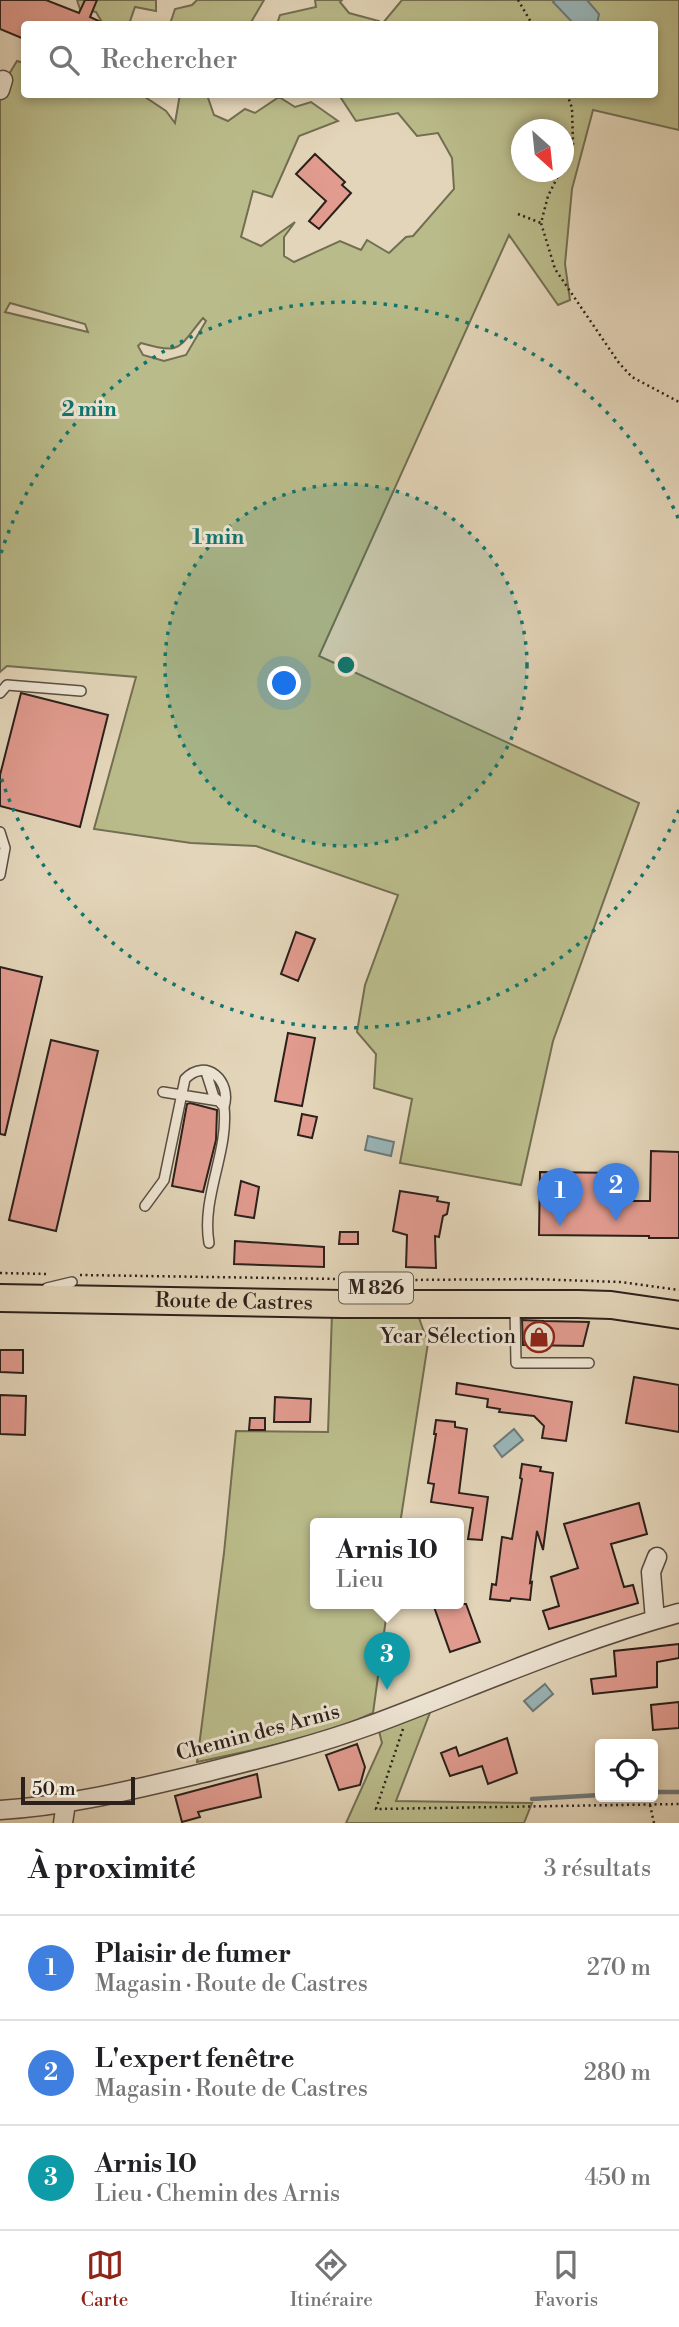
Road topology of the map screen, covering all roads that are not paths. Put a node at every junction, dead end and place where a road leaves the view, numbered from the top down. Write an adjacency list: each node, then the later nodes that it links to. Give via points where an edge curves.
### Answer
1 (81, 691): 2 (lane, via 7,685)
2 (0, 693)
3 (0, 832): 4 (lane, via 5,848)
4 (0, 875)
5 (163, 1092): 6 (lane)
6 (180, 1095): 7 (lane); 7 (lane, via 185,1079 204,1069 220,1079 225,1089); 8 (lane, via 164,1180)
7 (221, 1104): 9 (lane, via 222,1133 208,1212)
8 (145, 1206)
9 (209, 1242)
10 (78, 1278): 11 (main road, Route de Castres / M 826); 12 (lane, via 44,1289); 15 (main road, Route de Castres / M 826, via 393,1288 544,1287)
11 (0, 1281)
12 (0, 1289)
13 (0, 1298): 14 (main road, Route de Castres / M 826)
14 (94, 1299): 16 (main road, Route de Castres / M 826); 17 (lane, via 139,1292 601,1296)
15 (679, 1299)
16 (515, 1303): 18 (main road, Route de Castres / M 826, via 611,1305); 19 (lane, via 516,1363)
17 (679, 1307)
18 (679, 1315)
19 (589, 1363)
20 (657, 1557): 22 (street, via 652,1572)
21 (679, 1613): 22 (street, Chemin des Arnis)
22 (655, 1620): 23 (street, Chemin des Arnis, via 581,1643 338,1736)
23 (66, 1803): 24 (street, Chemin des Arnis); 25 (street)
24 (0, 1811)
25 (63, 1823)

